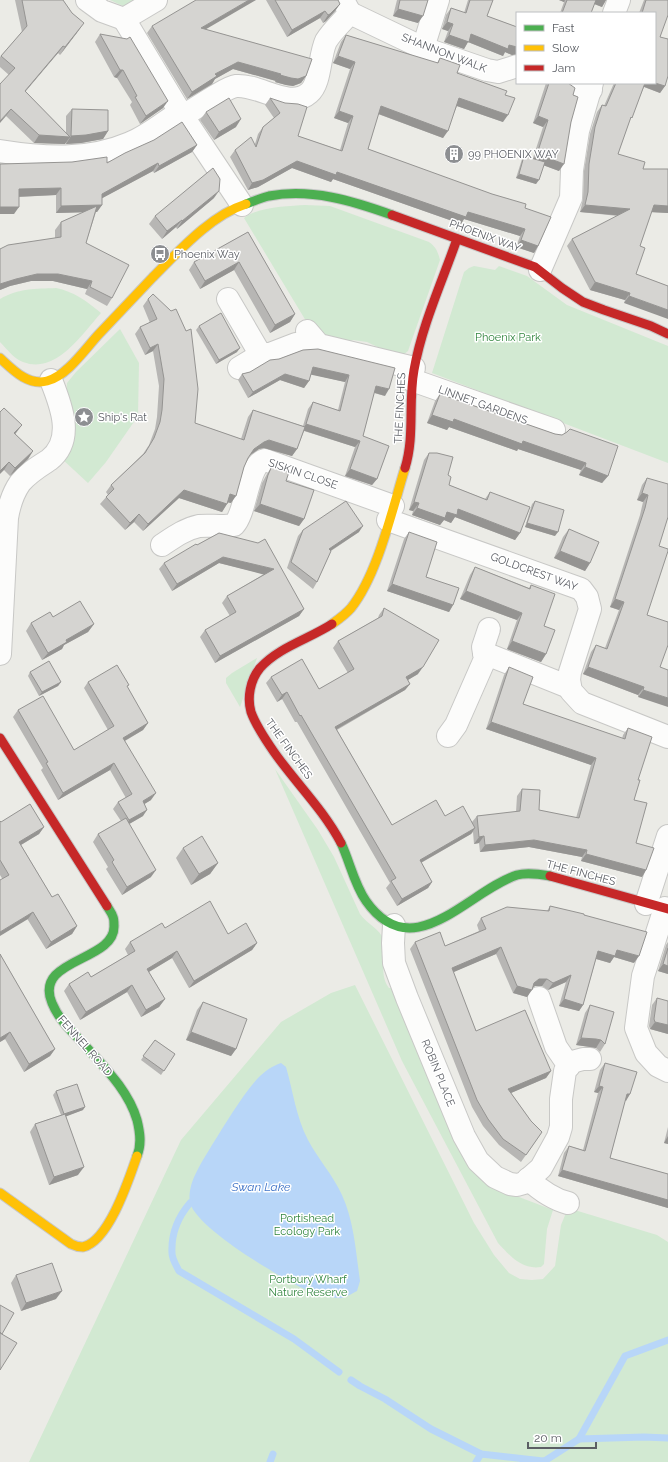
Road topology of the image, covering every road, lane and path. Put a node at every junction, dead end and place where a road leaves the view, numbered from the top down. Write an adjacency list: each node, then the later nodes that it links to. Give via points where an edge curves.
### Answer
1 (86, 0): 7 (street, via 102,11)
2 (156, 0): 7 (street)
3 (438, 0): 8 (street)
4 (619, 0): 6 (street)
5 (346, 7): 8 (street, SHANNON WALK); 11 (street, SHANNON WALK, via 338,26 326,42 310,93 290,100 235,86)
6 (614, 12)
7 (124, 19): 11 (street)
8 (423, 48): 9 (street, SHANNON WALK, via 498,72)
9 (516, 66)
10 (585, 85): 17 (street, via 572,170 571,198)
11 (181, 114): 14 (street, SHANNON WALK, via 131,143 90,155 57,158); 15 (street)
12 (0, 139): 13 (street)
13 (0, 142)
14 (0, 151)
15 (242, 205): 16 (street, PHOENIX WAY, via 264,197 306,194 328,196 371,208); 24 (street, PHOENIX WAY, via 222,215 184,246 73,362)
16 (457, 239): 17 (street, PHOENIX WAY); 23 (street, THE FINCHES, via 421,342)
17 (540, 270): 19 (street, PHOENIX WAY, via 565,291 585,303)
18 (228, 299): 20 (street)
19 (668, 334)
20 (262, 354): 22 (street, LINNET GARDENS); 23 (street, LINNET GARDENS, via 270,354 312,337 319,345)
21 (0, 358): 24 (street, via 18,374 32,381)
22 (238, 368)
23 (413, 374): 25 (street, LINNET GARDENS); 26 (street, THE FINCHES, via 409,451)
24 (50, 380): 27 (street, via 63,415 64,426 60,445 49,459 20,483 14,494)
25 (554, 430)
26 (391, 513): 28 (street, SISKIN CLOSE, via 265,460 255,468 234,525 199,526 184,531); 32 (street, GOLDCREST WAY, via 581,589 587,596 590,609 570,672); 38 (street, THE FINCHES, via 366,582 351,609 339,620 284,650 259,668 253,680 249,699 255,723 333,829 343,847 361,894 367,903)
27 (3, 540): 31 (street)
28 (162, 545)
29 (490, 629): 30 (street, via 483,647)
30 (484, 653): 32 (street); 33 (street, via 485,659 456,725)
31 (0, 654)
32 (569, 687): 34 (street, via 582,703)
33 (448, 736)
34 (668, 737)
35 (0, 738): 44 (street, FENNEL ROAD, via 114,918 115,929 110,941 58,972 49,990 59,1017 129,1101 140,1130 141,1141 112,1218 102,1234 89,1245 79,1247 71,1244)
36 (668, 836): 37 (street)
37 (660, 907): 38 (street, THE FINCHES, via 551,876 523,873 493,886 438,922 410,928); 42 (street, via 643,976 636,1028 646,1053 658,1066)
38 (394, 925): 43 (street, ROBIN PLACE, via 394,963 464,1136 478,1161 495,1177 517,1185)
39 (539, 998): 41 (street, via 556,1046)
40 (590, 1059): 41 (street, via 577,1060)
41 (569, 1066): 43 (street, ROBIN PLACE, via 565,1071 558,1137 541,1168)
42 (668, 1071)
43 (528, 1179): 45 (street, via 552,1197)
44 (0, 1193)
45 (568, 1203)

